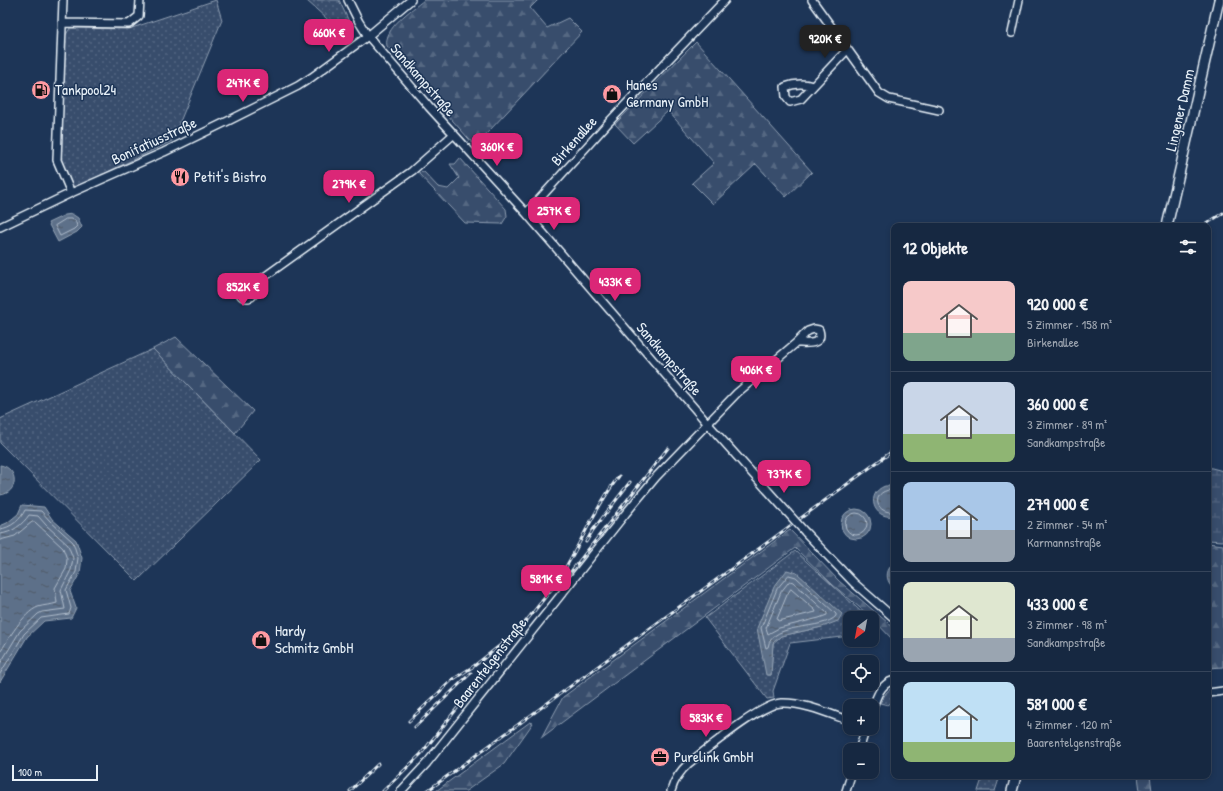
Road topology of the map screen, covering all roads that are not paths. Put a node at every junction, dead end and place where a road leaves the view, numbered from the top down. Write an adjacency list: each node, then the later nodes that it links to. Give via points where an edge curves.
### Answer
1 (63, 0): 9 (street)
2 (140, 0): 9 (street, via 139,16 129,24)
3 (348, 0): 11 (street, Sandkampstraße)
4 (411, 0): 11 (street, Bonifatiusstraße)
5 (725, 0): 17 (street, Birkenallee)
6 (812, 0): 12 (street)
7 (1019, 0): 10 (street)
8 (1219, 0): 18 (main road, Lingener Damm)
9 (62, 23): 16 (street, via 57,160)
10 (1012, 33)
11 (368, 36): 15 (street, Sandkampstraße); 16 (street, Bonifatiusstraße, via 312,77 278,96 164,152)
12 (847, 50): 13 (street); 14 (street, via 879,93 889,99)
13 (813, 86)
14 (939, 110)
15 (454, 134): 17 (street, Sandkampstraße); 20 (street, via 401,179)
16 (71, 193): 19 (street, Bonifatiusstraße)
17 (526, 213): 22 (street, Sandkampstraße)
18 (1168, 223)
19 (0, 228)
20 (253, 285)
21 (796, 344): 22 (street, via 737,393)
22 (708, 424): 23 (street, Sandkampstraße, bridge, via 805,532 854,583); 31 (street, Baarentelgenstraße, via 656,477 431,758)
23 (891, 615)
24 (891, 681): 27 (street, via 878,693)
25 (1223, 691): 26 (street)
26 (1211, 693)
27 (876, 699)
28 (843, 719): 32 (street, via 790,703 768,706 689,763 673,783)
29 (850, 779): 33 (street)
30 (1015, 779): 34 (main road)
31 (401, 791)
32 (671, 791)
33 (846, 791)
34 (1012, 791)

